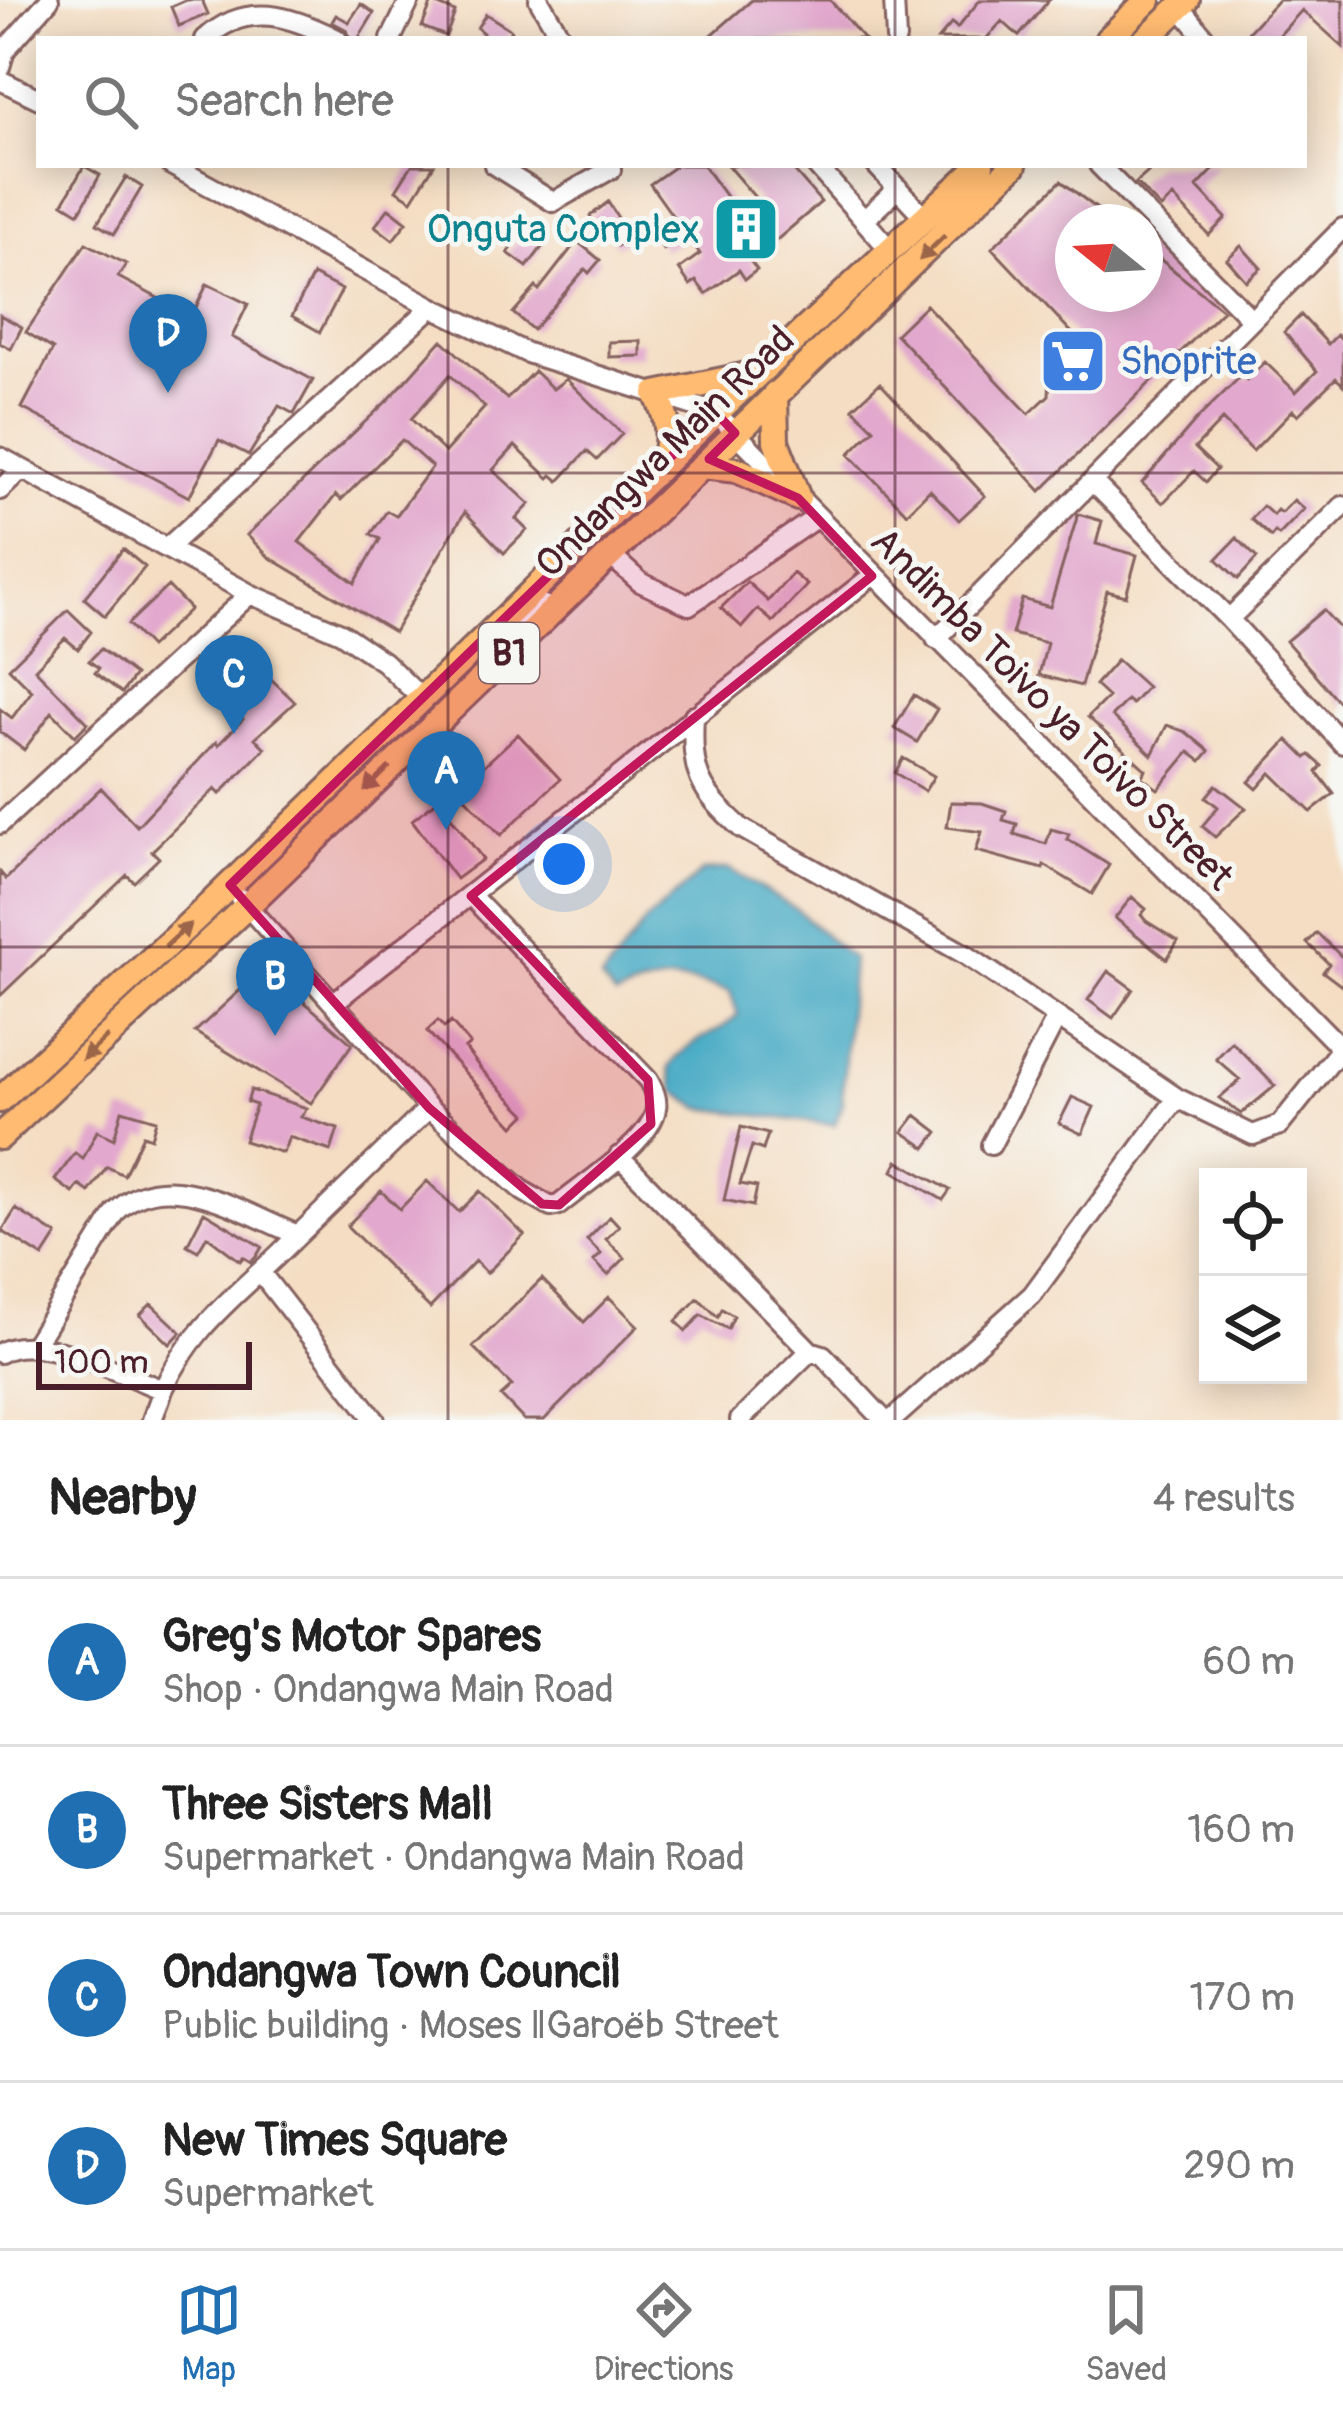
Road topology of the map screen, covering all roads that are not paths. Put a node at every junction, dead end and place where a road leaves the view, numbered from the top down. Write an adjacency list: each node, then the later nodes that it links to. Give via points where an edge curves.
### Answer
1 (50, 0): 15 (street, via 5,50)
2 (410, 0): 9 (street)
3 (539, 0): 10 (street)
4 (894, 0): 11 (street)
5 (1148, 0): 12 (main road)
6 (1183, 3): 13 (main road); 14 (street)
7 (209, 36): 8 (street, via 258,12)
8 (331, 36)
9 (392, 36)
10 (560, 36)
11 (896, 36)
12 (1111, 36)
13 (1149, 36)
14 (1204, 36)
15 (0, 67)
16 (0, 80): 17 (street)
17 (36, 98)
18 (177, 168): 31 (street)
19 (499, 168): 20 (street, via 553,202)
20 (611, 168)
21 (819, 168): 28 (street)
22 (879, 168): 26 (street)
23 (978, 168): 27 (main road, Ondangwa Main Road / B1)
24 (1007, 168): 35 (main road, Ondangwa Main Road / B1, one-way to 35)
25 (1102, 168): 32 (street)
26 (898, 188): 27 (street); 28 (street)
27 (926, 219): 30 (main road, Ondangwa Main Road / B1)
28 (864, 220): 30 (street)
29 (1343, 229): 32 (street)
30 (890, 250): 33 (main road, Ondangwa Main Road / B1)
31 (432, 307): 34 (street, via 527,353); 46 (street)
32 (1250, 318): 42 (street)
33 (760, 373): 34 (main road); 36 (main road, Ondangwa Main Road / B1)
34 (656, 394): 36 (street); 39 (main road, via 668,428)
35 (776, 394): 37 (main road, Ondangwa Main Road / B1); 45 (main road, via 776,441)
36 (716, 412): 37 (street, Andimba Toivo ya Toivo Street); 39 (main road, Ondangwa Main Road / B1)
37 (735, 433): 40 (main road, Ondangwa Main Road / B1); 45 (street, Andimba Toivo ya Toivo Street)
38 (0, 457): 41 (street)
39 (663, 465): 52 (main road, Ondangwa Main Road / B1)
40 (702, 466): 45 (main road, via 737,470); 47 (main road, Ondangwa Main Road / B1)
41 (22, 469): 43 (street); 46 (street)
42 (1093, 482): 50 (street); 51 (street)
43 (0, 490)
44 (1343, 506): 50 (street)
45 (808, 508): 47 (street, via 689,605 640,582); 48 (street, Andimba Toivo ya Toivo Street)
46 (168, 547): 49 (street)
47 (610, 555): 52 (street); 58 (main road, Ondangwa Main Road / B1, one-way to 58)
48 (872, 576): 51 (street, Andimba Toivo ya Toivo Street); 53 (street)
49 (250, 593): 52 (street, via 341,633); 55 (street)
50 (1229, 619): 54 (street)
51 (937, 639): 61 (street, Andimba Toivo ya Toivo Street)
52 (422, 699): 56 (main road, Ondangwa Main Road / B1)
53 (694, 716): 57 (street); 60 (street, via 695,773 741,828 966,955)
54 (1343, 744)
55 (0, 824)
56 (230, 885): 58 (street); 63 (main road, Ondangwa Main Road / B1, one-way to 56)
57 (471, 896): 59 (street); 67 (street, via 648,1080 657,1110)
58 (247, 906): 59 (street); 65 (main road, Ondangwa Main Road / B1, one-way to 65)
59 (333, 1003): 64 (street)
60 (1057, 1017): 62 (street); 66 (street)
61 (1342, 1048): 62 (street, via 1266,1132 1253,1135)
62 (1177, 1098): 77 (street, via 1032,1295)
63 (0, 1100)
64 (429, 1108): 67 (street, via 550,1207); 68 (street)
65 (0, 1136)
66 (991, 1144)
67 (619, 1156): 71 (street)
68 (298, 1235): 69 (street); 70 (street, via 182,1189 129,1198)
69 (260, 1272): 73 (street, via 222,1302); 75 (street)
70 (33, 1347): 72 (street); 73 (street)
71 (810, 1351): 76 (street); 77 (street)
72 (0, 1353)
73 (164, 1390): 74 (street)
74 (152, 1420)
75 (375, 1420)
76 (740, 1420)
77 (888, 1420)

